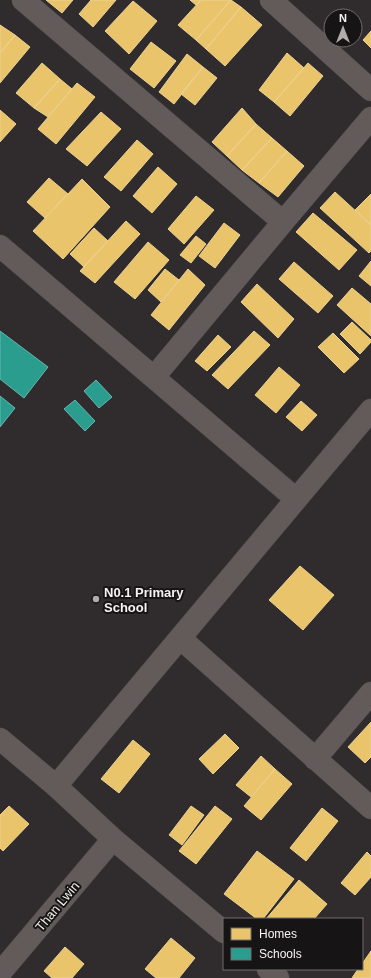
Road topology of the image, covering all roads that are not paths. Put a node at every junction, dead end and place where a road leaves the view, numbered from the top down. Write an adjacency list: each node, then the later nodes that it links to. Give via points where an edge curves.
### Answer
1 (23, 0): 5 (street)
2 (271, 0): 3 (street)
3 (371, 90)
4 (371, 118): 5 (street)
5 (283, 222): 7 (street)
6 (0, 246): 7 (street)
7 (154, 377): 9 (street)
8 (371, 410): 9 (street)
9 (296, 499): 10 (street)
10 (180, 638): 13 (street); 14 (street)
11 (371, 693): 13 (street)
12 (0, 739): 14 (street)
13 (316, 759): 15 (street)
14 (56, 786): 16 (street)
15 (371, 808)
16 (113, 839): 17 (street); 19 (street, Than Lwin)
17 (223, 931)
18 (269, 970): 20 (street)
19 (0, 973)
20 (278, 978)

